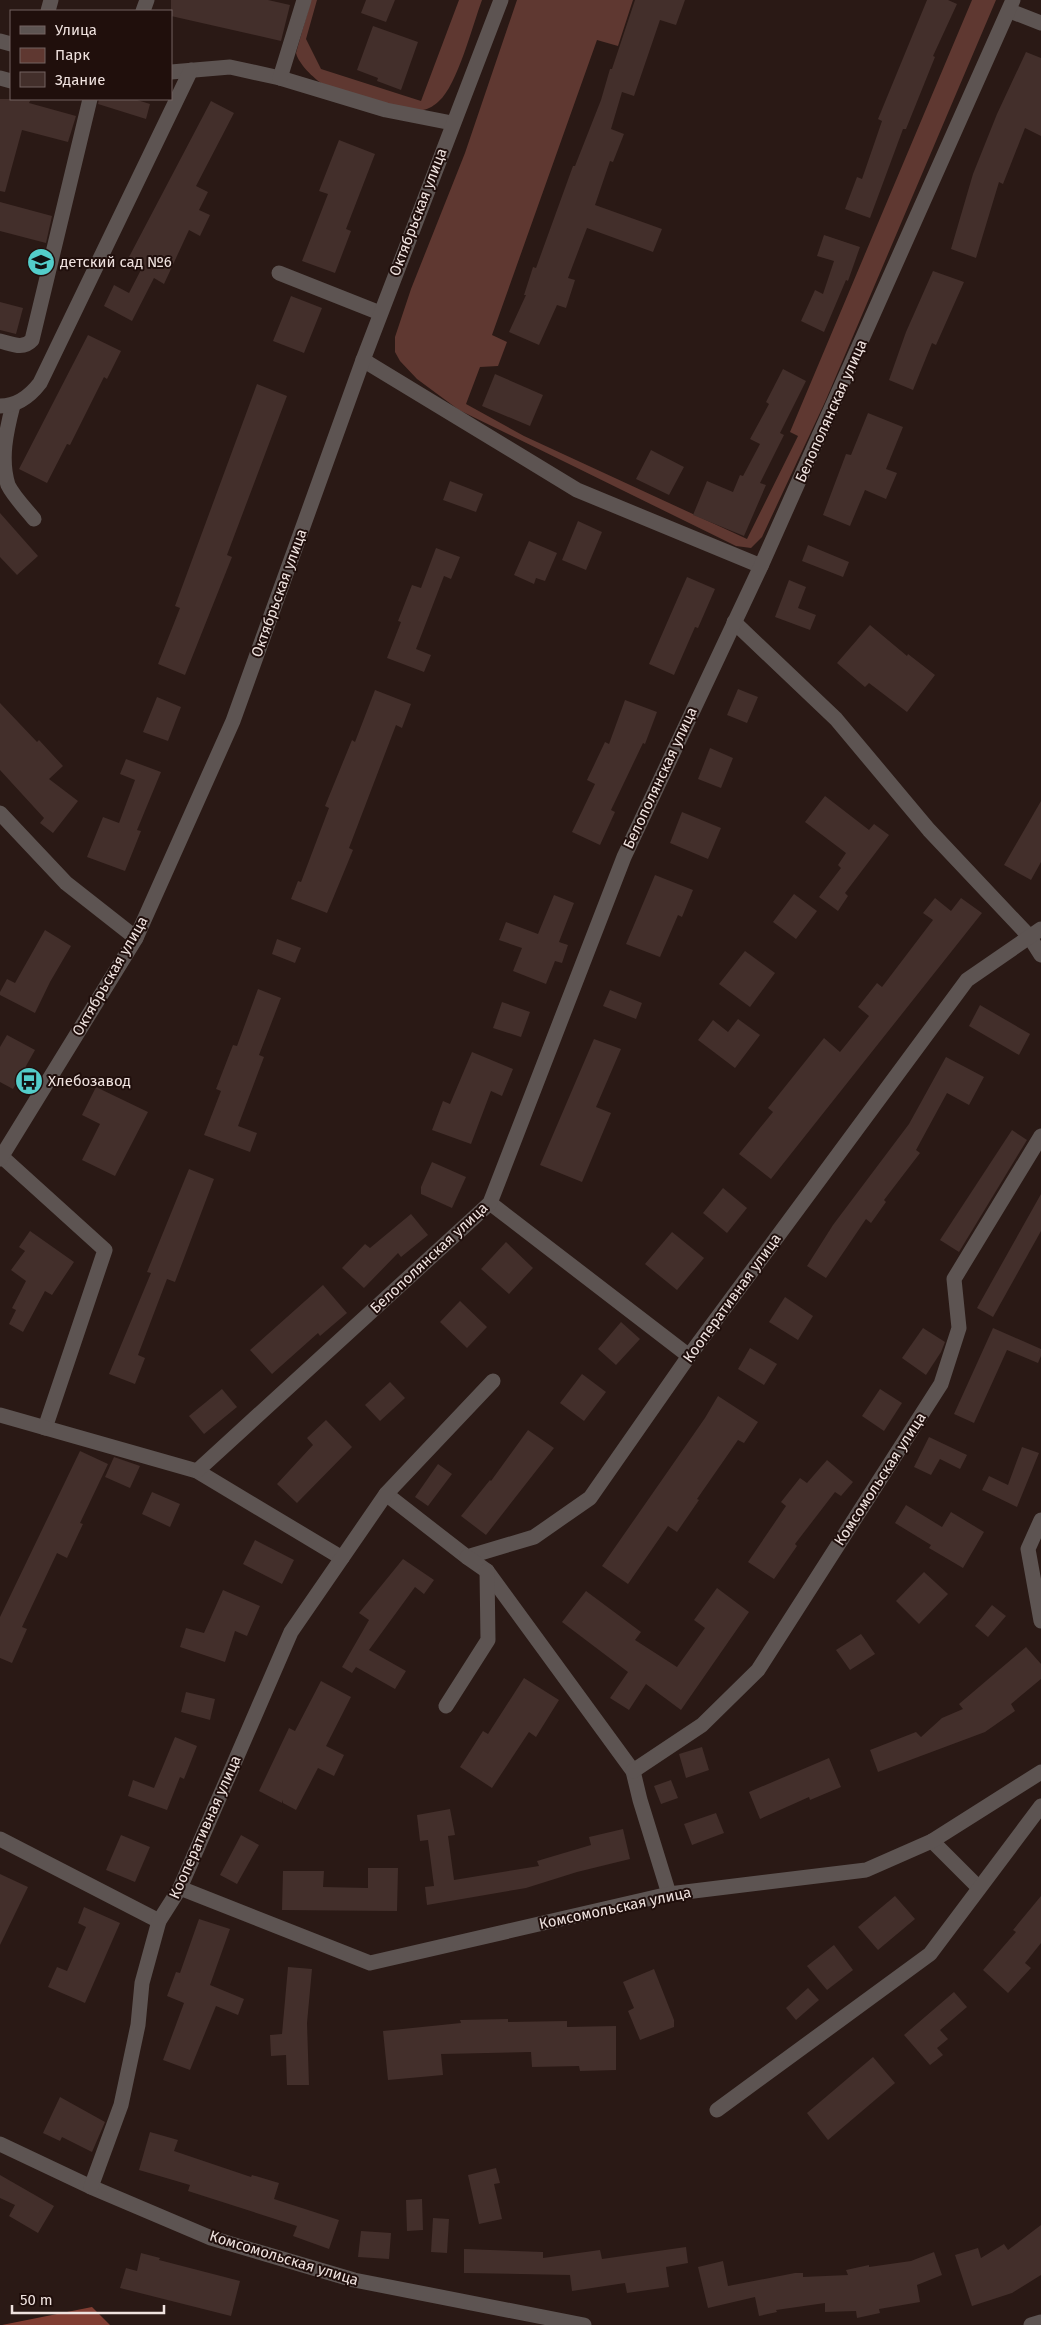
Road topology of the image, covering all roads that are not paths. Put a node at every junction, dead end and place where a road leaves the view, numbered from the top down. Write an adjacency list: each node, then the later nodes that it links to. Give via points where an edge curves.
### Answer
1 (304, 0): 7 (street)
2 (501, 0): 9 (street, Октябрьская улица)
3 (1012, 5): 4 (street); 16 (street, Белополянская улица)
4 (1041, 23)
5 (191, 70): 6 (street); 7 (street, via 230,67); 14 (street, via 40,383 33,392)
6 (172, 72)
7 (280, 78): 9 (street, via 386,110)
8 (87, 100): 12 (street, via 32,340 22,346)
9 (452, 123): 11 (street, Октябрьская улица)
10 (279, 273): 11 (street)
11 (380, 313): 13 (street, Октябрьская улица)
12 (0, 341)
13 (363, 360): 16 (street, via 578,490); 20 (street, Октябрьская улица, via 233,720)
14 (6, 406): 15 (street, via 2,468 8,486)
15 (34, 519)
16 (761, 566): 17 (street, Белополянская улица)
17 (734, 622): 19 (street, via 836,719 929,830); 24 (street, Белополянская улица, via 624,857)
18 (0, 813): 20 (street, via 66,883)
19 (1035, 932): 21 (street); 25 (street, Кооперативная улица, via 967,980)
20 (136, 938): 23 (street, Октябрьская улица)
21 (1041, 955)
22 (1041, 1136): 37 (street, Комсомольская улица, via 954,1280 959,1328 941,1384 816,1580 758,1670 702,1724)
23 (0, 1157): 28 (street, via 105,1250)
24 (490, 1204): 25 (street); 29 (street, Белополянская улица)
25 (689, 1356): 32 (street, Кооперативная улица, via 590,1498 534,1537)
26 (493, 1381): 30 (street, Кооперативная улица)
27 (0, 1415): 28 (street)
28 (45, 1428): 29 (street)
29 (197, 1471): 33 (street)
30 (386, 1494): 32 (street); 33 (street, Кооперативная улица)
31 (1041, 1520): 35 (street, via 1028,1549)
32 (467, 1557): 34 (street)
33 (342, 1558): 42 (street, Кооперативная улица, via 292,1632)
34 (487, 1570): 36 (street, via 488,1640); 37 (street)
35 (1041, 1621)
36 (446, 1706)
37 (634, 1771): 44 (street)
38 (1041, 1772): 41 (street, Комсомольская улица)
39 (1041, 1806): 43 (street)
40 (0, 1838): 45 (street)
41 (932, 1841): 43 (street); 44 (street, Комсомольская улица, via 866,1870)
42 (180, 1888): 44 (street, Комсомольская улица, via 370,1963); 45 (street, Кооперативная улица)
43 (979, 1888): 46 (street, via 930,1954)
44 (669, 1894)
45 (159, 1921): 48 (street, Кооперативная улица, via 142,1983 138,2025 121,2106)
46 (717, 2110)
47 (0, 2144): 48 (street, Комсомольская улица)
48 (91, 2187): 49 (street, Комсомольская улица, via 211,2238 354,2280)
49 (584, 2325)

